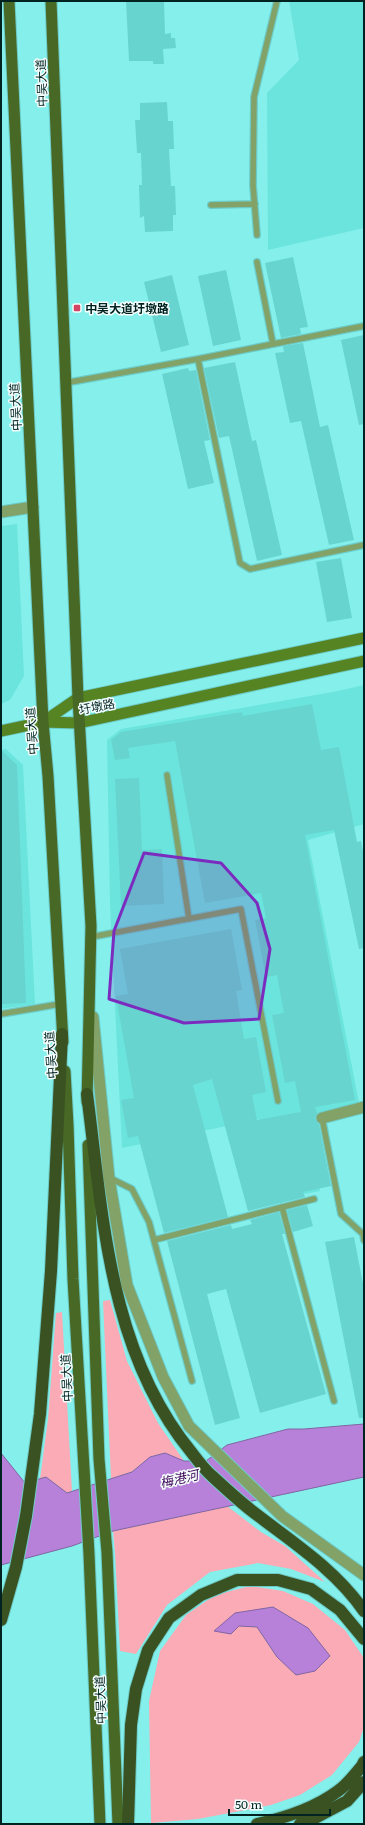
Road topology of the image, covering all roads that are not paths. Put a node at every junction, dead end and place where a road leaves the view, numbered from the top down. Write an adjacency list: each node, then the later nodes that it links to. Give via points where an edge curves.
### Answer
1 (9, 1): 12 (main road, 中吴大道)
2 (51, 1): 11 (main road, 中吴大道)
3 (277, 1): 5 (lane, via 254,97)
4 (211, 204): 5 (lane)
5 (255, 204): 6 (lane)
6 (257, 235)
7 (257, 262): 9 (lane)
8 (364, 326): 9 (lane)
9 (273, 344): 10 (lane)
10 (198, 359): 11 (lane); 14 (lane, via 240,563 250,569)
11 (65, 383): 17 (main road, 中吴大道)
12 (33, 507): 13 (street); 18 (main road, 中吴大道)
13 (1, 512)
14 (364, 545)
15 (364, 638): 17 (main road, 圩墩路)
16 (364, 661): 19 (main road, 圩墩路)
17 (78, 698): 18 (main road, 圩墩路); 19 (main road, 中吴大道)
18 (43, 722): 19 (main road, 圩墩路); 20 (main road); 25 (main road, 中吴大道)
19 (79, 723): 23 (main road, 中吴大道)
20 (1, 731)
21 (166, 775): 22 (lane)
22 (189, 919): 23 (lane); 29 (lane, via 241,909)
23 (91, 937): 24 (main road, 中吴大道)
24 (90, 991): 28 (main road, 中吴大道); 32 (street)
25 (60, 1004): 26 (lane); 27 (main road, 中吴大道)
26 (1, 1014)
27 (62, 1034): 41 (highway, via 51,1271 40,1414 26,1516 16,1567); 45 (main road, 中吴大道)
28 (87, 1094): 40 (highway, via 102,1213 118,1302 133,1348 152,1393 177,1435 211,1475 251,1510 301,1546 330,1572); 46 (main road, 中吴大道, via 99,1460 107,1552)
29 (278, 1101)
30 (364, 1107): 31 (street)
31 (322, 1118): 35 (lane, via 341,1214 363,1234)
32 (109, 1178): 36 (lane, via 132,1189 149,1222); 39 (street, via 127,1285 163,1377 189,1426 282,1516)
33 (314, 1199): 34 (lane)
34 (282, 1207): 36 (lane); 38 (lane)
35 (364, 1239)
36 (154, 1240): 37 (lane)
37 (192, 1381)
38 (334, 1401)
39 (364, 1575)
40 (364, 1611)
41 (2, 1617)
42 (364, 1639): 47 (highway, via 340,1610 311,1589 278,1580 237,1580 201,1595 169,1618 148,1650 136,1689 131,1725)
43 (364, 1762): 48 (highway, via 339,1791 329,1797 310,1807)
44 (364, 1782): 49 (highway, via 347,1800)
45 (100, 1824)
46 (118, 1824)
47 (128, 1824)
48 (258, 1824)
49 (300, 1824)

